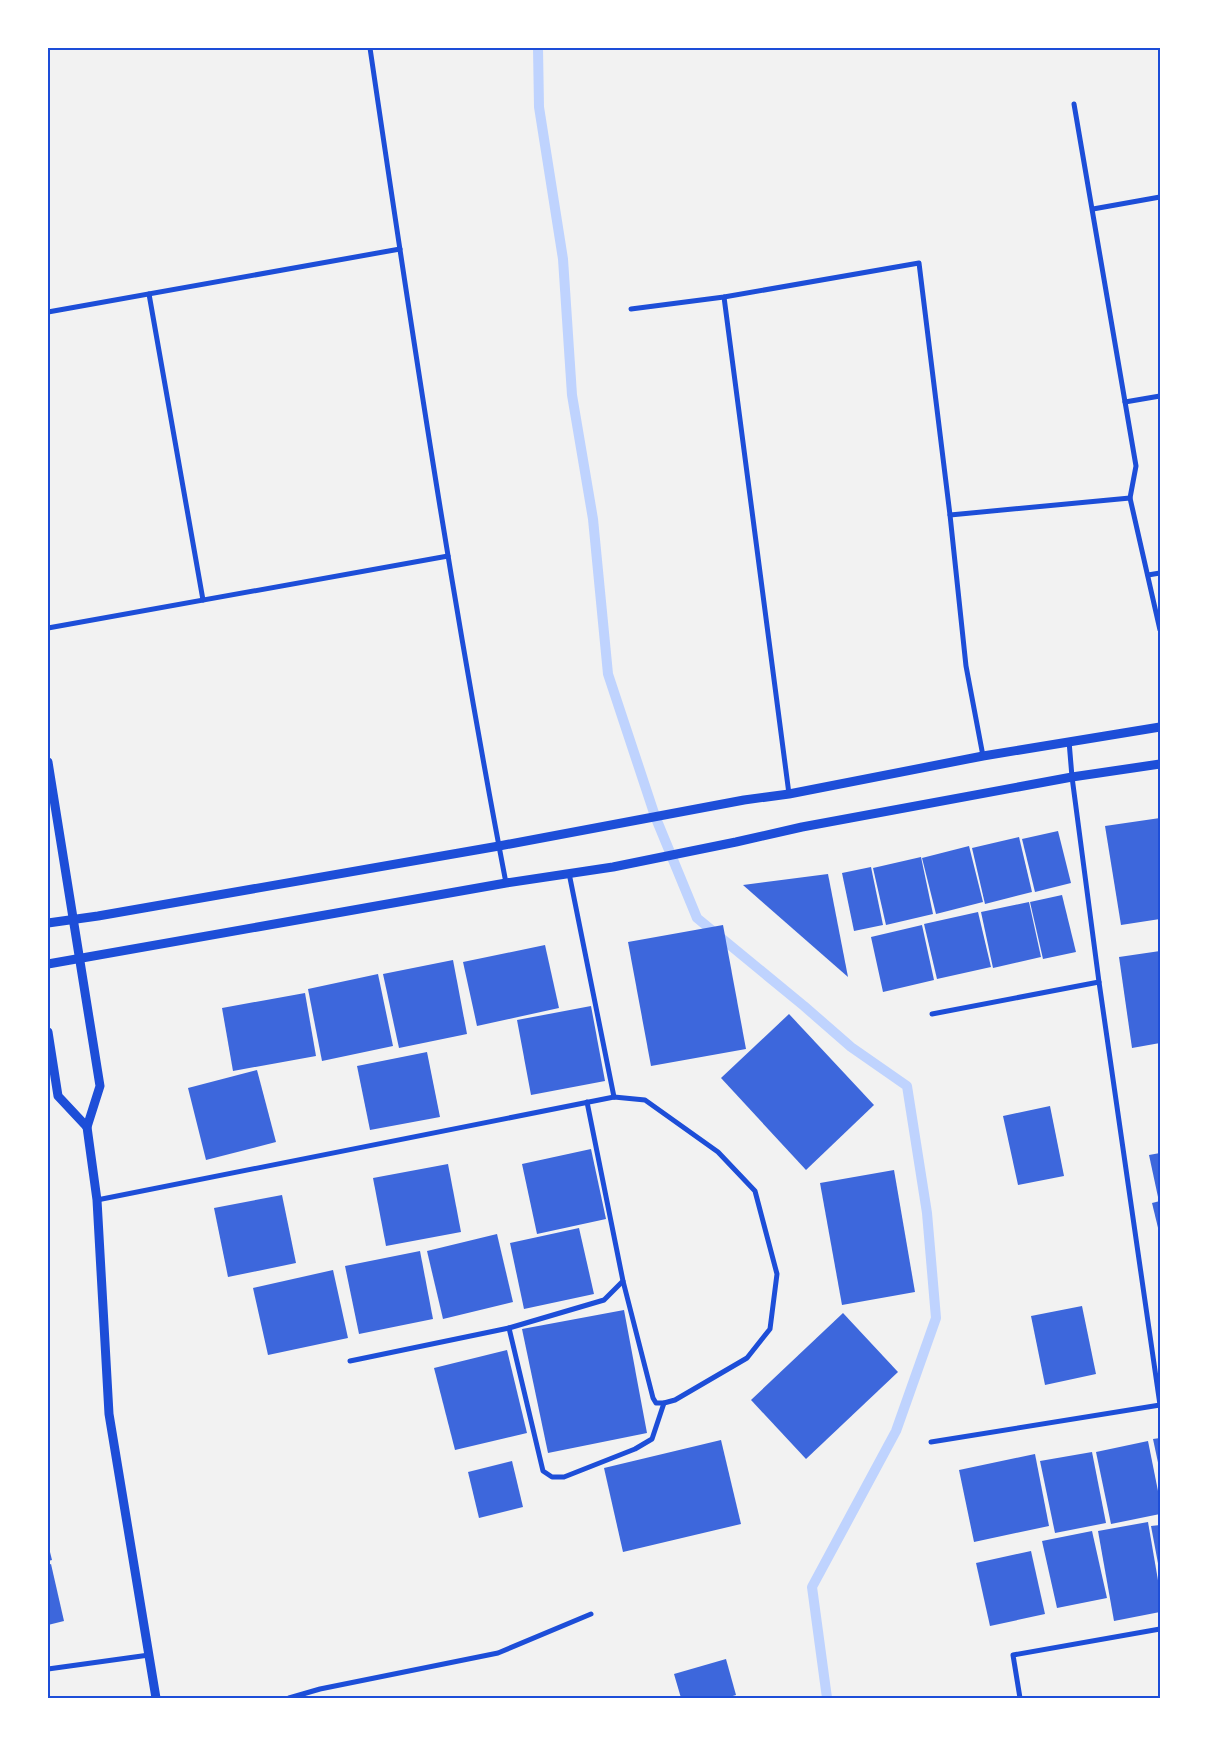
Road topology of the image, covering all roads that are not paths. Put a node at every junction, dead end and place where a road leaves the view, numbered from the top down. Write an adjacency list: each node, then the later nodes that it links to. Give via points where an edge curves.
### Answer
1 (370, 48): 5 (street)
2 (1074, 104): 4 (street)
3 (1160, 197): 4 (street)
4 (1093, 209): 11 (street)
5 (400, 249): 6 (street); 14 (street)
6 (149, 294): 9 (street); 17 (street)
7 (724, 296): 8 (street); 13 (street, via 919,262); 26 (street)
8 (630, 309)
9 (48, 312)
10 (1160, 396): 11 (street)
11 (1125, 402): 12 (street, via 1136,466)
12 (1130, 498): 13 (street); 16 (street)
13 (950, 515): 22 (street, via 966,666)
14 (448, 556): 17 (street); 27 (street)
15 (1160, 573): 16 (street)
16 (1148, 576): 19 (street)
17 (203, 600): 18 (street)
18 (48, 628)
19 (1160, 630)
20 (1160, 727): 21 (street)
21 (1069, 741): 22 (street); 25 (street)
22 (983, 756): 26 (street)
23 (48, 762): 30 (street)
24 (1160, 764): 25 (street)
25 (1072, 777): 28 (street); 34 (street)
26 (789, 794): 27 (street)
27 (499, 846): 29 (street); 30 (street)
28 (569, 873): 29 (street); 37 (street)
29 (506, 883): 32 (street)
30 (73, 919): 31 (street); 32 (street)
31 (48, 923)
32 (80, 959): 33 (street); 39 (street, via 100,1086)
33 (48, 964)
34 (1099, 982): 35 (street); 45 (street)
35 (932, 1014)
36 (48, 1032): 39 (street, via 58,1096)
37 (614, 1097): 38 (street); 44 (street, via 645,1100 718,1152 755,1190 777,1274 770,1329 747,1358 675,1400)
38 (587, 1102): 40 (street); 41 (street)
39 (86, 1127): 40 (street)
40 (97, 1200): 49 (street, via 109,1414)
41 (623, 1281): 42 (street, via 604,1300); 44 (street, via 653,1398 656,1403)
42 (509, 1328): 43 (street); 44 (street, via 542,1472 552,1477 564,1477 652,1440)
43 (350, 1361)
44 (664, 1403)
45 (1160, 1405): 46 (street)
46 (932, 1442)
47 (591, 1614): 52 (street, via 498,1653)
48 (1160, 1629): 53 (street, via 1013,1655)
49 (149, 1655): 50 (street); 51 (street)
50 (48, 1669)
51 (156, 1698)
52 (288, 1698)
53 (1020, 1698)

